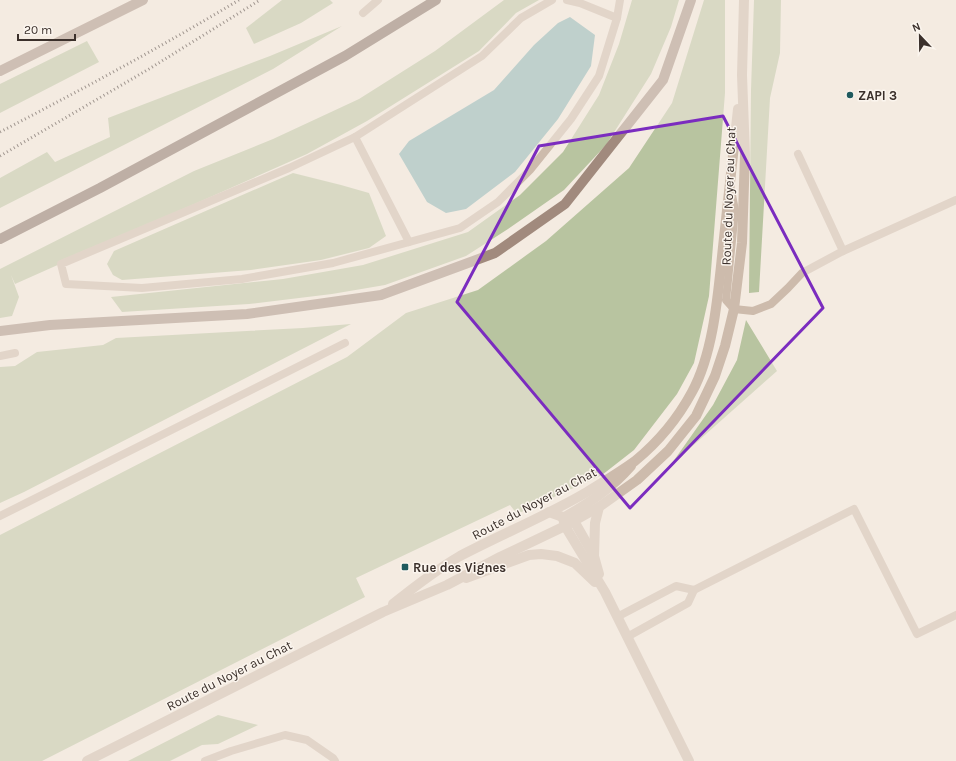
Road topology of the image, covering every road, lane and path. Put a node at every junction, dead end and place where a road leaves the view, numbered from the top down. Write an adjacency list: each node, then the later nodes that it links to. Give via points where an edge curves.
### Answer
1 (142, 0): 11 (main road)
2 (378, 0): 9 (lane)
3 (436, 0): 17 (main road, via 345,56)
4 (552, 0): 13 (lane, via 521,18 482,56)
5 (567, 0): 10 (lane)
6 (620, 0): 10 (lane)
7 (691, 0): 21 (main road, via 663,80 565,204 495,253 381,295 246,314 50,325)
8 (744, 0): 12 (street, Route du Noyer au Chat)
9 (363, 13)
10 (617, 18): 18 (lane, via 599,76 571,119 530,170 498,202 460,228)
11 (2, 70)
12 (742, 75): 15 (street, Route du Noyer au Chat); 20 (street, Route du Noyer au Chat, via 745,155 743,236)
13 (355, 137): 18 (lane); 18 (lane, via 289,168 62,264 66,284 142,288 242,279 333,263)
14 (798, 154): 19 (lane)
15 (730, 186): 20 (lane, via 735,210 726,300); 25 (street, Route du Noyer au Chat, via 717,299 701,371 682,409 653,445)
16 (956, 200): 19 (lane)
17 (0, 239)
18 (409, 242)
19 (843, 252): 20 (lane, via 802,273 771,304 753,311)
20 (734, 309): 26 (street, Route du Noyer au Chat, via 715,376 696,416 668,451 642,476)
21 (0, 331)
22 (345, 343): 28 (lane)
23 (15, 353): 24 (lane)
24 (0, 356)
25 (635, 461): 27 (street, Route du Noyer au Chat); 29 (street, via 618,480)
26 (599, 507): 29 (street, Route du Noyer au Chat); 30 (street, via 595,523)
27 (549, 512): 29 (street); 34 (street, Route du Noyer au Chat, via 459,557 427,577)
28 (0, 516)
29 (567, 522): 30 (street); 31 (street, Route du Noyer au Chat); 33 (street)
30 (594, 556): 33 (street)
31 (447, 585): 33 (street, via 541,554 557,556 575,564); 34 (street, Route du Noyer au Chat)
32 (694, 590): 35 (lane, via 854,509 917,634); 36 (lane, via 676,586); 37 (lane, via 688,603)
33 (605, 592): 36 (street)
34 (382, 612): 38 (street, Route du Noyer au Chat)
35 (956, 615)
36 (617, 617): 37 (street)
37 (627, 637): 41 (street)
38 (87, 761)
39 (205, 761): 40 (lane, via 284,735 307,740)
40 (335, 761)
41 (688, 761)

